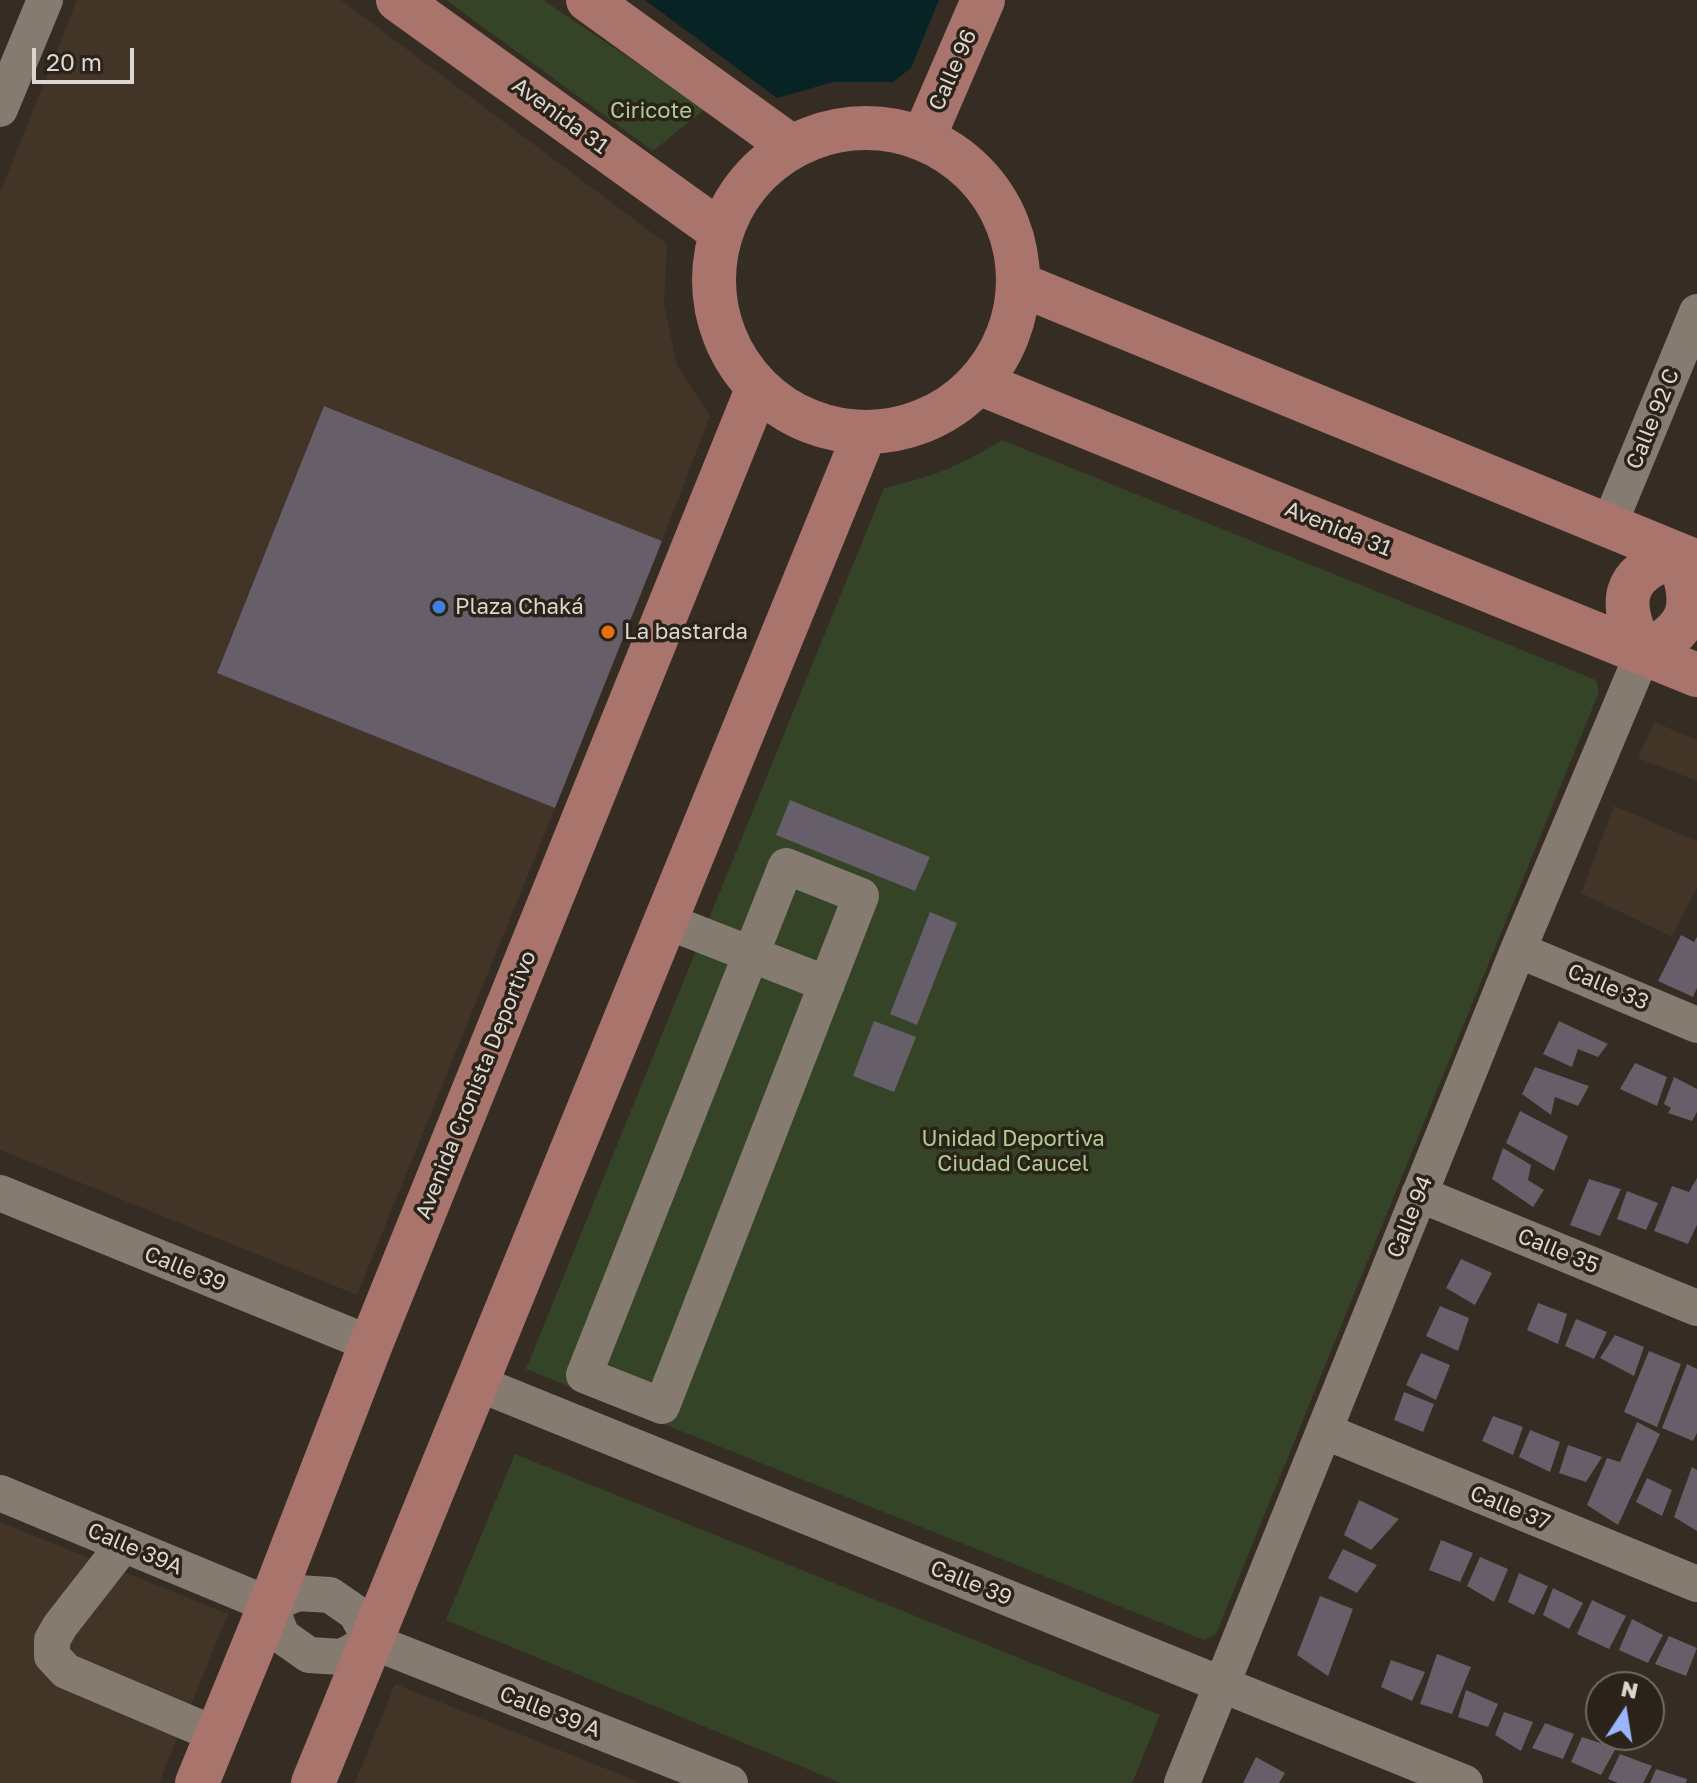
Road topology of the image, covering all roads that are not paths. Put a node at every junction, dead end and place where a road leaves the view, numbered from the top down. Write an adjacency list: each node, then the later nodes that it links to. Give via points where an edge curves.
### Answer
1 (45, 0): 5 (street)
2 (398, 0): 8 (main road, Avenida 31)
3 (588, 0): 7 (main road)
4 (983, 0): 6 (main road, Calle 96)
5 (0, 109)
6 (923, 139): 7 (main road, via 879,129 834,132); 9 (main road, via 961,161 992,194 1012,233)
7 (792, 147): 8 (main road, via 762,169 737,198)
8 (721, 232): 12 (main road, via 713,273 717,314 733,354)
9 (1019, 284): 11 (main road, via 1004,347); 14 (main road)
10 (1697, 312): 14 (street, Calle 92 C)
11 (979, 383): 13 (main road, via 951,407 910,426); 16 (main road, Avenida 31)
12 (758, 387): 13 (main road, via 789,412 826,427); 26 (main road, Avenida Cronista Deportivo)
13 (865, 433): 18 (main road)
14 (1609, 525): 15 (main road)
15 (1688, 558): 16 (main road, via 1695,595 1690,617 1681,631); 16 (main road, via 1656,562 1630,589 1626,609)
16 (1643, 653): 17 (main road, Avenida 31); 19 (street, Calle 94)
17 (1697, 675)
18 (666, 921): 20 (street); 27 (main road)
19 (1518, 950): 22 (street, Calle 33); 24 (street, Calle 94)
20 (751, 954): 21 (street); 21 (street, via 786,866 861,896); 21 (street, via 584,1375 662,1406)
21 (827, 984)
22 (1697, 1025)
23 (0, 1193): 26 (street, Calle 39)
24 (1419, 1194): 25 (street, Calle 35); 28 (street, Calle 94)
25 (1697, 1308)
26 (371, 1344): 32 (main road, Avenida Cronista Deportivo)
27 (477, 1383): 33 (main road); 34 (street, Calle 39)
28 (1324, 1431): 31 (street, Calle 37); 34 (street, Calle 94)
29 (0, 1493): 30 (street, Calle 39A)
30 (124, 1544): 32 (street, Calle 39A); 35 (street, via 60,1626 52,1640 52,1656 66,1671)
31 (1697, 1584)
32 (270, 1605): 33 (street, via 298,1593 330,1595 356,1613); 33 (street, via 282,1636 309,1655 342,1657); 35 (main road, Avenida Cronista Deportivo)
33 (371, 1641): 36 (street, Calle 39 A); 38 (main road)
34 (1221, 1684): 40 (street, Calle 94); 41 (street, Calle 39)
35 (217, 1735): 37 (main road, Avenida Cronista Deportivo)
36 (669, 1772): 39 (street, Calle 39 A)
37 (197, 1783)
38 (313, 1783)
39 (730, 1783)
40 (1182, 1783)
41 (1465, 1783)

